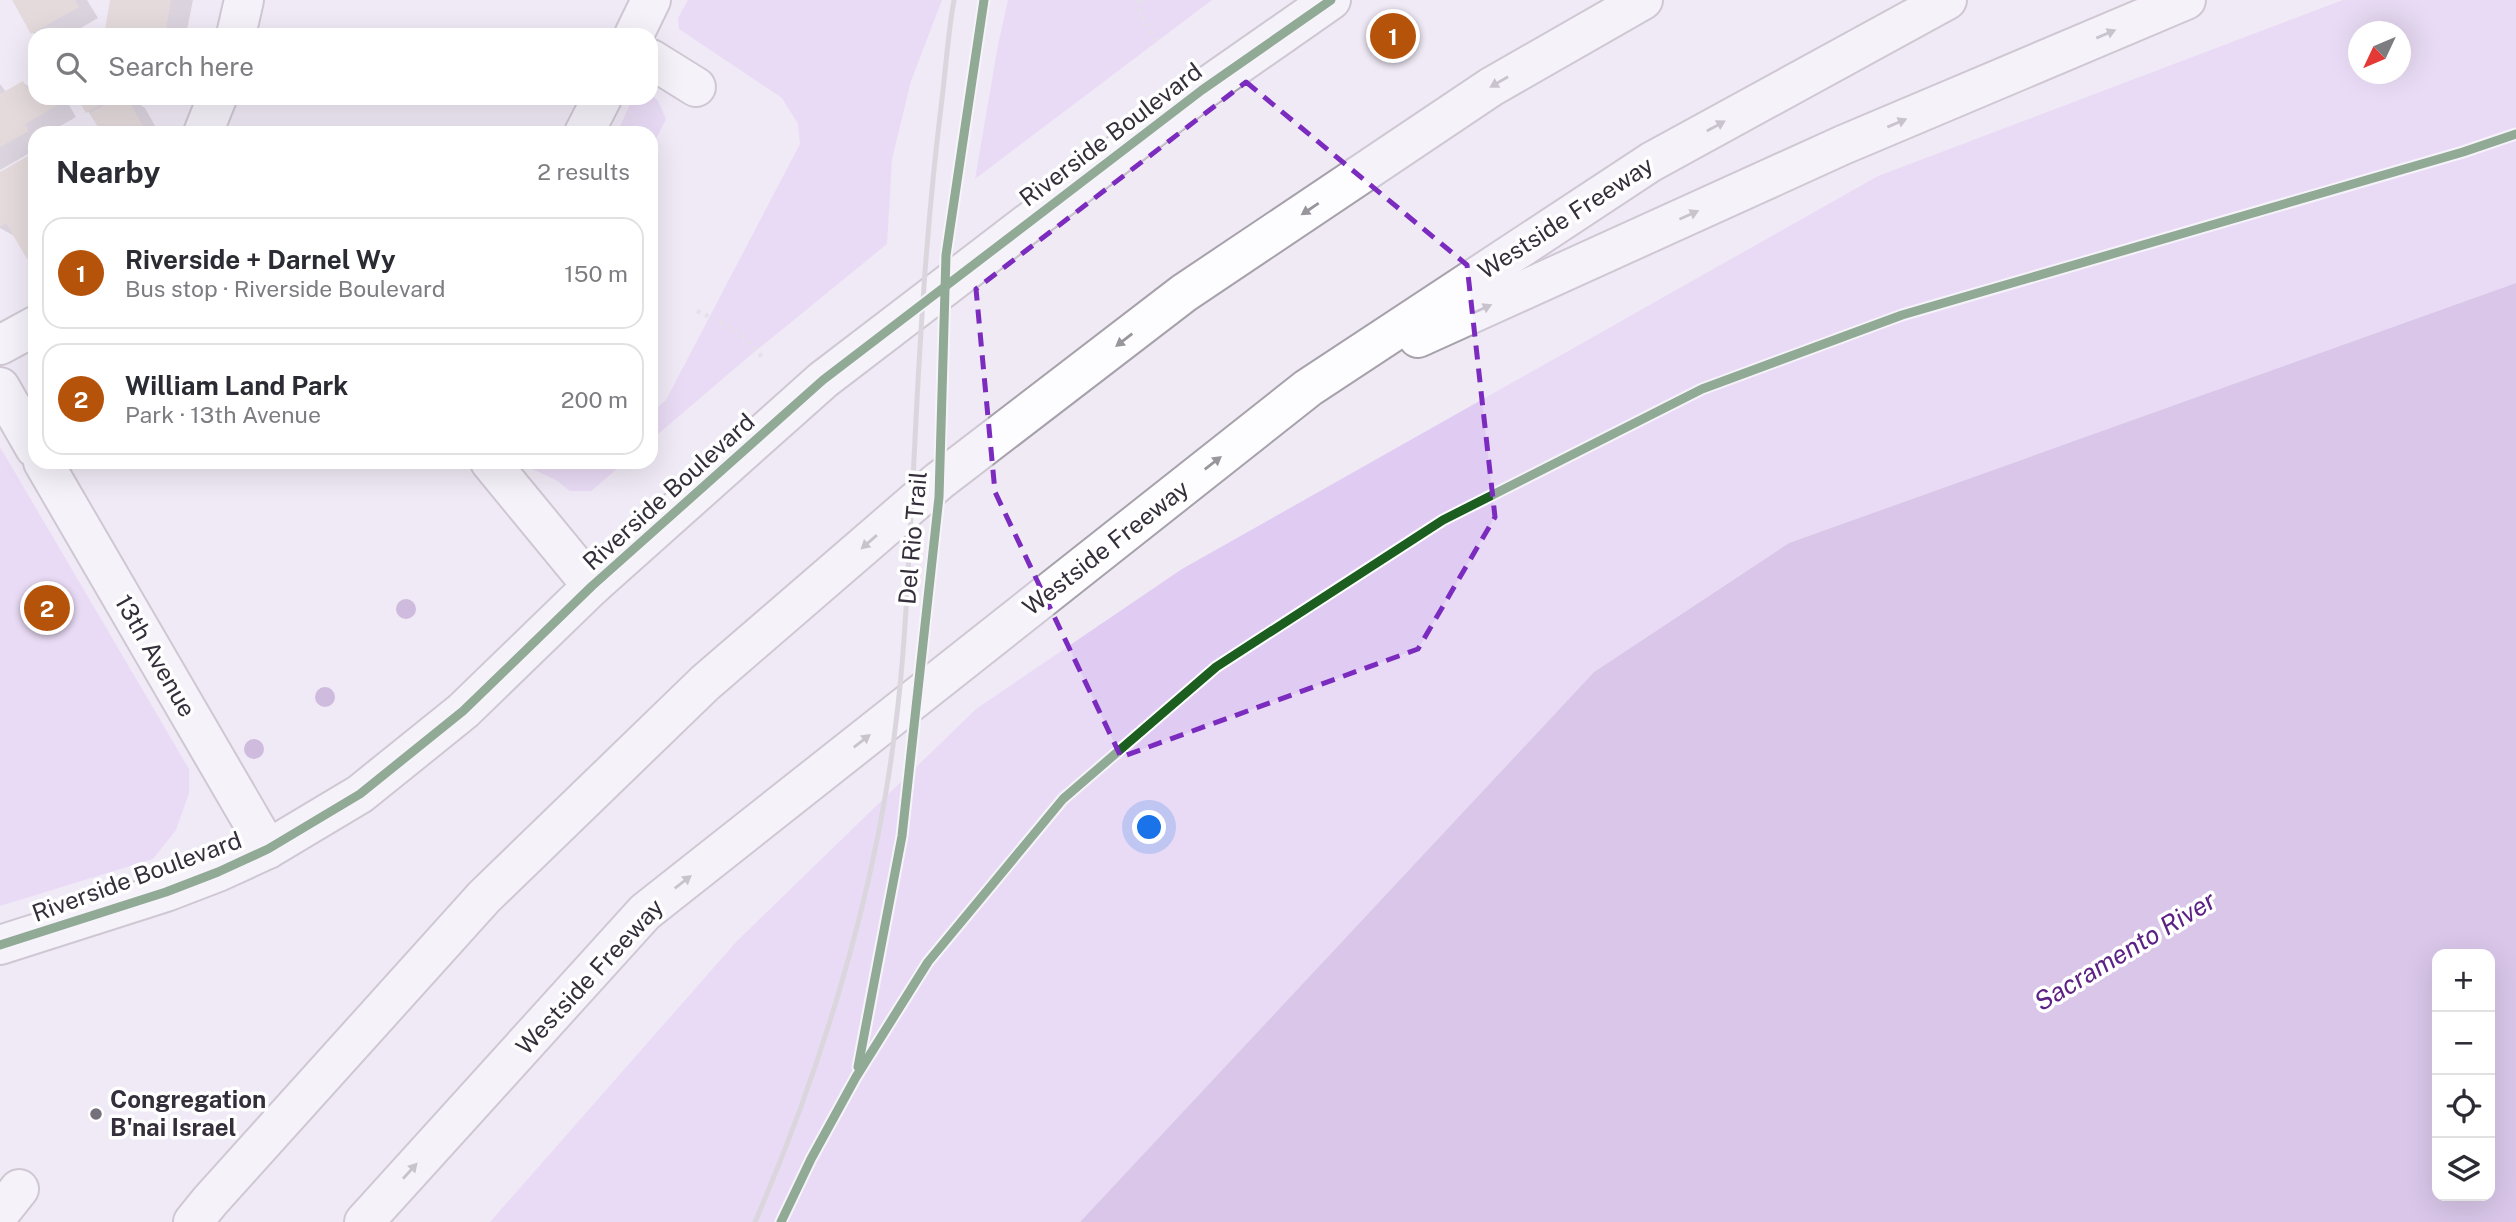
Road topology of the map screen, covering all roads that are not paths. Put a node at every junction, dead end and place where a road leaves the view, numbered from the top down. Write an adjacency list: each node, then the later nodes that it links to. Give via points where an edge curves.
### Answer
1 (244, 0): 8 (main road)
2 (651, 0): 9 (main road)
3 (1331, 0): 24 (main road, Riverside Boulevard, via 1202,90 823,380)
4 (1592, 0): 10 (main road)
5 (1643, 0): 10 (main road)
6 (1947, 0): 20 (main road, Westside Freeway, one-way to 6, via 1651,162)
7 (2186, 0): 20 (main road, one-way to 7, via 1843,145)
8 (238, 28)
9 (637, 28)
10 (1552, 52): 27 (main road, one-way to 27, via 1491,87 1184,293 929,490 705,683 484,897)
11 (658, 63): 12 (main road)
12 (696, 87)
13 (214, 105): 15 (main road)
14 (598, 105): 16 (main road)
15 (206, 126)
16 (588, 126)
17 (28, 330): 18 (main road)
18 (0, 345)
19 (0, 387): 21 (main road)
20 (1308, 388): 28 (main road, Westside Freeway, one-way to 20, via 646,912)
21 (28, 436)
22 (47, 469): 25 (main road, 13th Avenue)
23 (496, 469): 24 (main road)
24 (592, 586): 25 (main road, Riverside Boulevard, via 453,719 360,794)
25 (268, 849): 26 (main road, Riverside Boulevard, via 166,892)
26 (0, 945)
27 (193, 1222)
28 (364, 1222)

